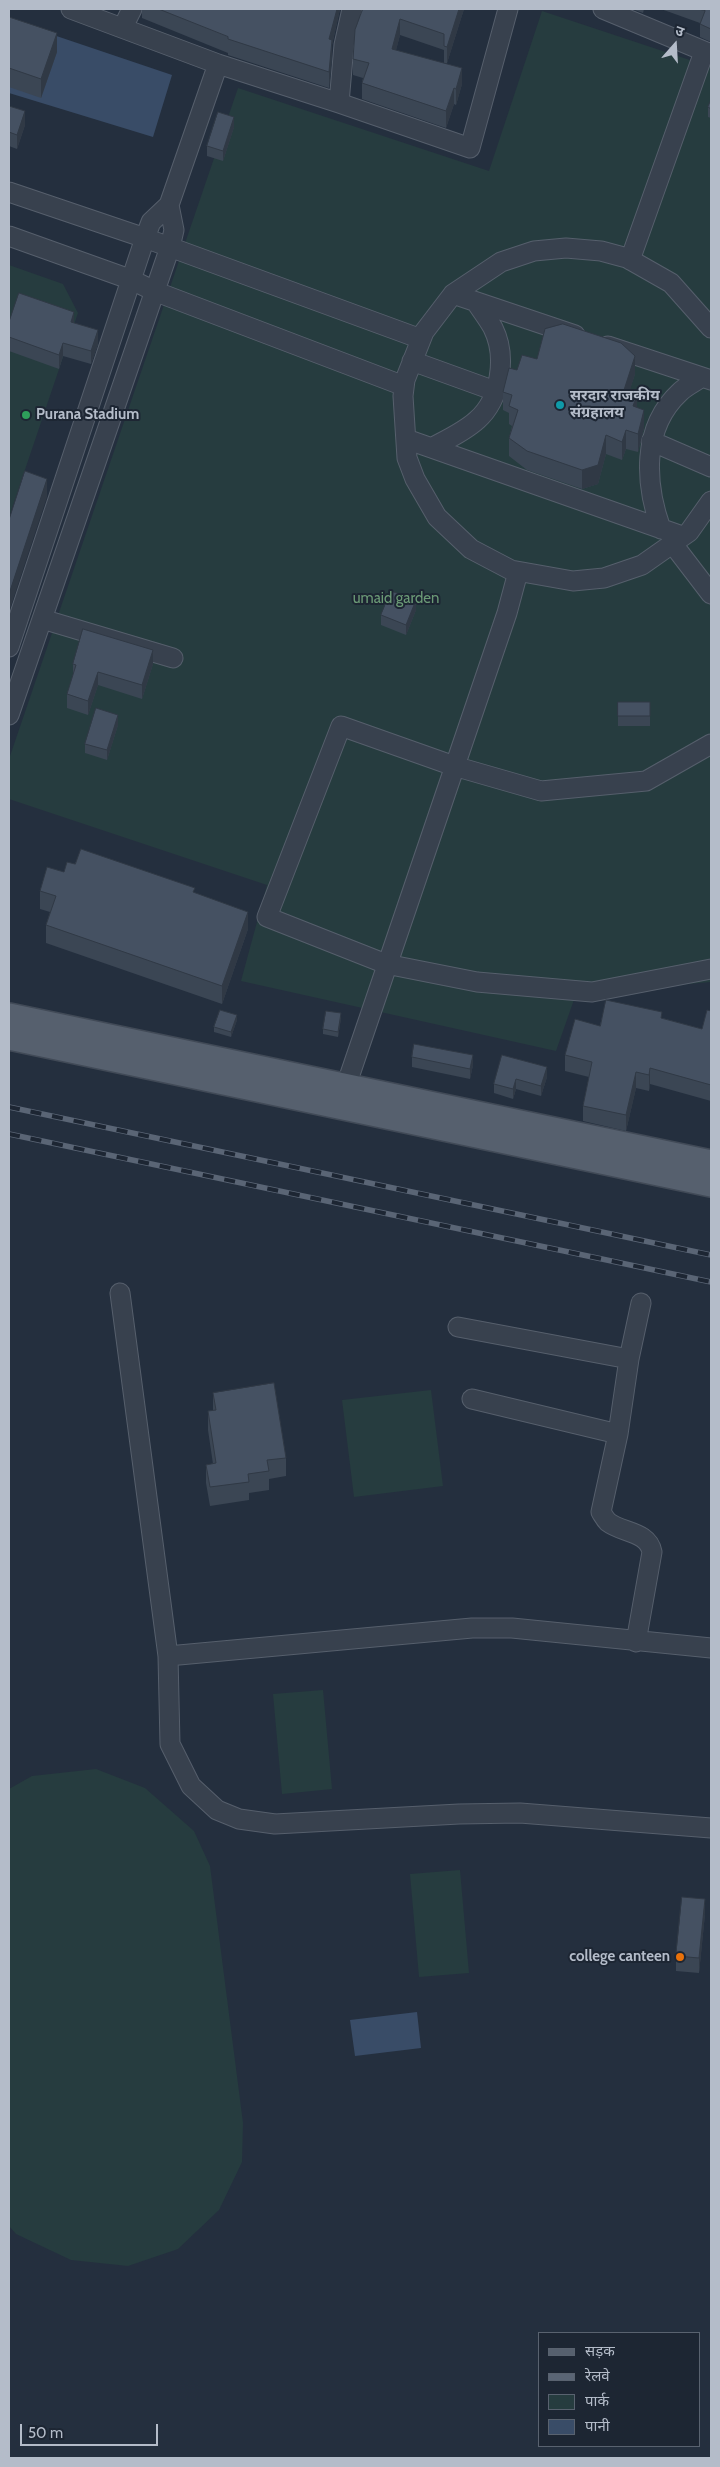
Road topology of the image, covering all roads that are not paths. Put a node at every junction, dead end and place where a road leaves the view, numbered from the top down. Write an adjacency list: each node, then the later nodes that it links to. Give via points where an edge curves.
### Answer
1 (71, 9): 6 (street)
2 (132, 9): 6 (street)
3 (352, 9): 9 (street, via 344,45)
4 (508, 9): 9 (street, via 470,148)
5 (603, 9): 7 (street)
6 (123, 28): 8 (street)
7 (707, 53): 15 (street)
8 (218, 64): 9 (street); 11 (street)
9 (339, 103)
10 (9, 192): 13 (street)
11 (169, 205): 13 (street, via 151,222); 14 (street, via 174,230)
12 (9, 236): 16 (street)
13 (145, 238): 14 (street); 16 (street)
14 (170, 247): 17 (street); 21 (street)
15 (630, 260): 18 (street, via 600,251 566,248 534,251 501,262); 20 (street, via 672,283)
16 (132, 280): 17 (street); 35 (street)
17 (154, 291): 24 (street); 34 (street)
18 (452, 294): 19 (street); 21 (street)
19 (476, 302): 23 (street); 25 (street, via 493,328 498,344 500,375)
20 (711, 328)
21 (421, 339): 22 (street)
22 (412, 361): 24 (street); 25 (street)
23 (707, 378): 27 (street, via 680,392 667,409)
24 (404, 386): 26 (street)
25 (495, 391): 28 (street, via 478,420)
26 (406, 439): 28 (street); 32 (street, via 415,479 437,517 471,550)
27 (651, 441): 29 (street); 31 (street, via 652,492)
28 (431, 448): 31 (street)
29 (711, 467)
30 (711, 501): 31 (street, via 705,512)
31 (672, 536): 32 (street, via 642,565 604,578 573,581); 33 (street)
32 (518, 572): 39 (street)
33 (711, 594)
34 (42, 619): 36 (street); 37 (street)
35 (9, 647)
36 (173, 658)
37 (9, 715)
38 (711, 744): 39 (street, via 646,781 541,791)
39 (454, 766): 40 (street); 40 (street, via 341,726 267,917)
40 (386, 964): 41 (street, via 476,982 592,992); 44 (street)
41 (711, 969)
42 (9, 1016): 44 (main road)
43 (9, 1037): 46 (main road)
44 (346, 1086): 45 (main road)
45 (711, 1163)
46 (711, 1184)
47 (120, 1293): 55 (street)
48 (641, 1304): 50 (street)
49 (458, 1326): 50 (street)
50 (629, 1359): 52 (street)
51 (472, 1399): 52 (street)
52 (618, 1434): 53 (street, via 601,1512 608,1522 643,1538 652,1552)
53 (636, 1642): 54 (street); 55 (street, via 512,1628 472,1628)
54 (711, 1648)
55 (168, 1656): 56 (street, via 170,1744 191,1786 217,1810 240,1819 276,1824 520,1813)
56 (711, 1828)

